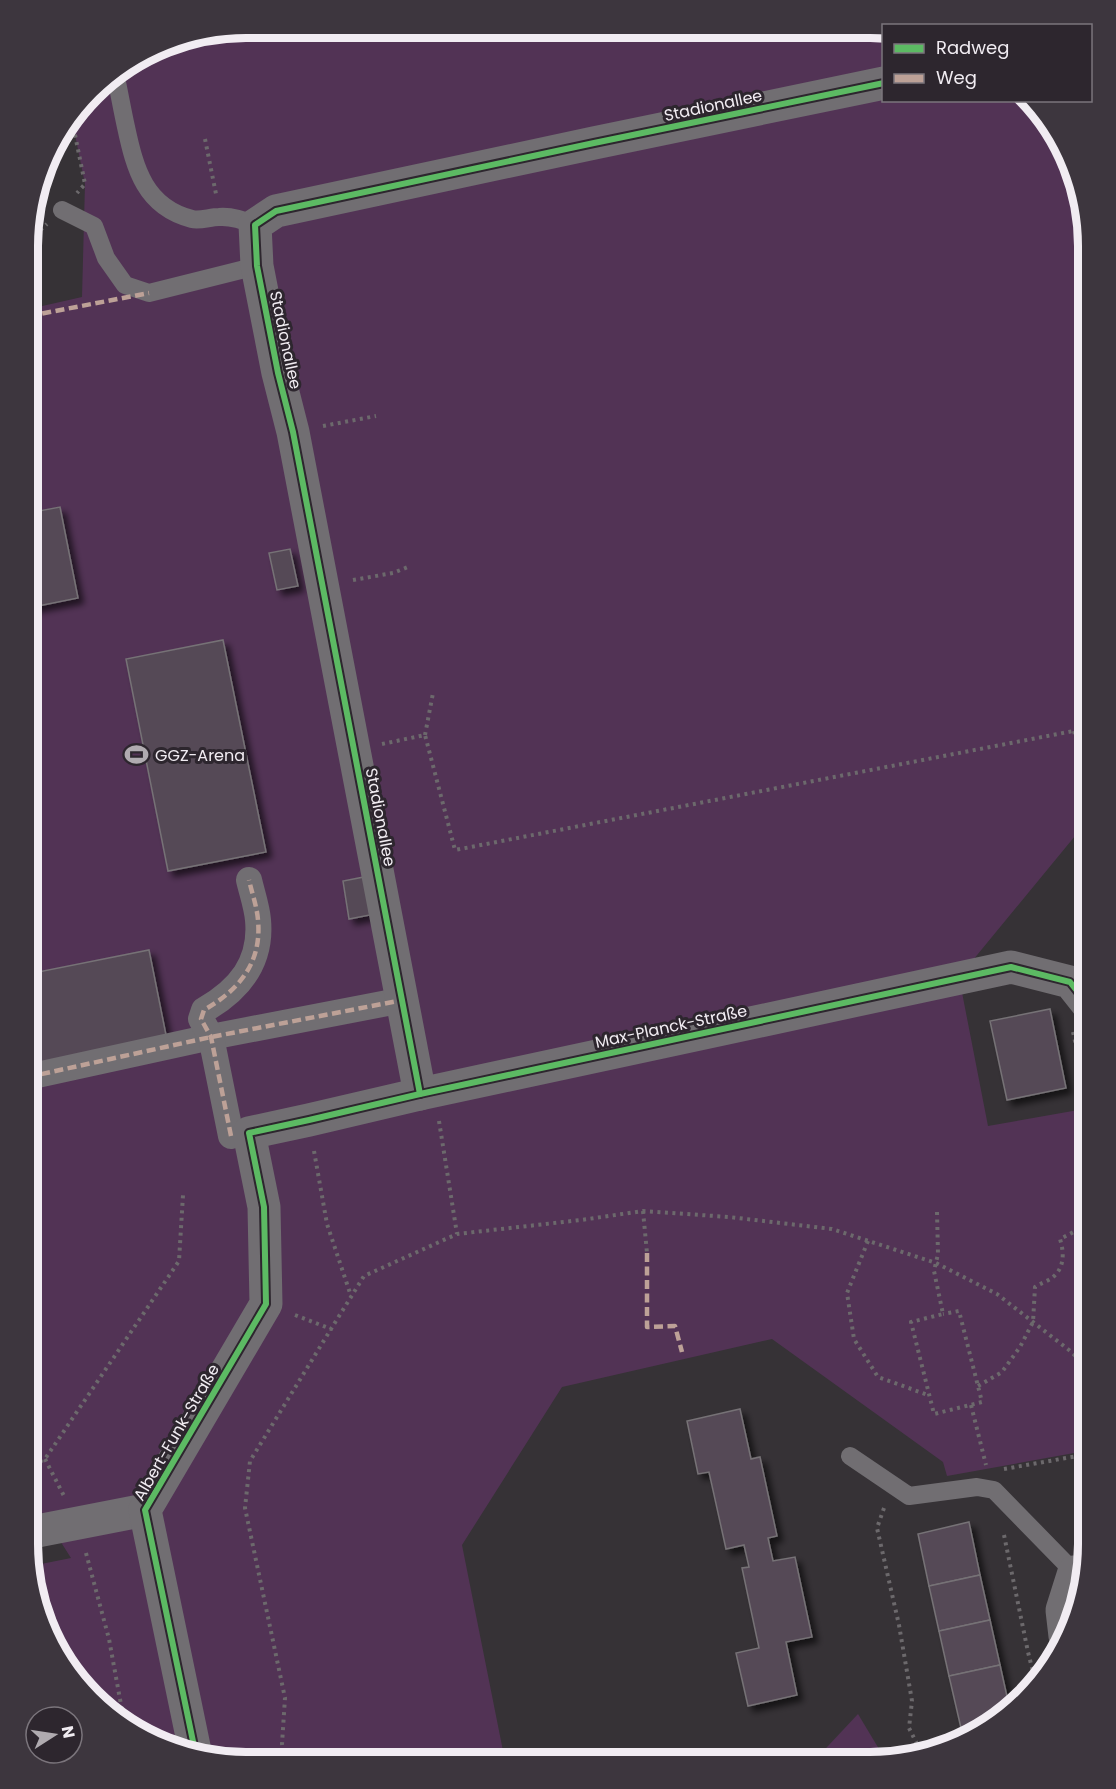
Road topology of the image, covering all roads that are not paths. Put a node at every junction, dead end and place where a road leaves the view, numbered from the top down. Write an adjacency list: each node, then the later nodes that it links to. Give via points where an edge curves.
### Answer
1 (117, 83): 4 (lane, via 133,162 155,200 194,220 238,218)
2 (882, 84): 4 (street, Stadionallee, via 276,211)
3 (62, 210): 5 (lane, via 94,226 106,258 125,285 149,293)
4 (255, 225): 5 (street, Stadionallee)
5 (257, 266): 7 (street, Stadionallee)
6 (249, 880): 9 (street, via 258,921 256,947 251,967 240,983 204,1010 201,1019)
7 (403, 1000): 9 (street); 11 (street, Stadionallee)
8 (1078, 1008): 11 (street, Max-Planck-Straße, via 1070,982 1011,967)
9 (211, 1037): 10 (street); 12 (street)
10 (38, 1075)
11 (420, 1094): 12 (street, Max-Planck-Straße)
12 (240, 1134): 14 (street, Albert-Funk-Straße, via 264,1207 266,1304)
13 (850, 1456): 16 (lane, via 909,1496 986,1483)
14 (145, 1510): 15 (street); 18 (street, Albert-Funk-Straße)
15 (38, 1531)
16 (1074, 1572): 17 (street, via 1062,1610)
17 (1063, 1622)
18 (194, 1744)

